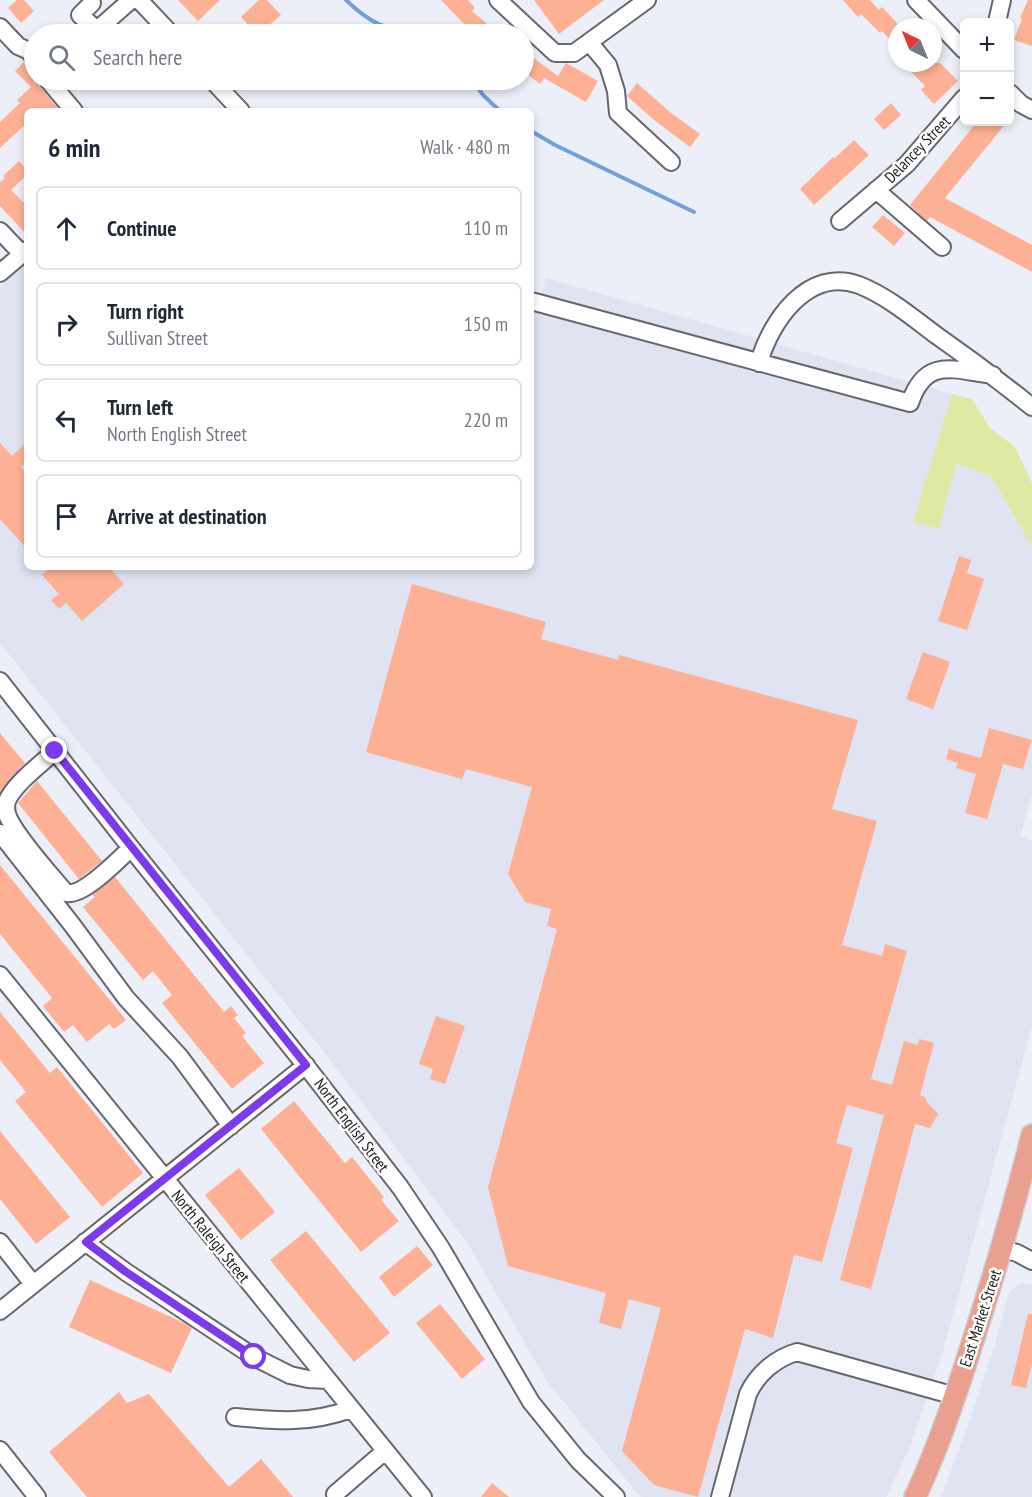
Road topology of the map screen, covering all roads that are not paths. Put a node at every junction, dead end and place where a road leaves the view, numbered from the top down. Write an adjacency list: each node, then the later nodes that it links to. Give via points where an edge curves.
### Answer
1 (498, 0): 11 (street)
2 (647, 0): 14 (street)
3 (916, 0): 15 (street)
4 (1002, 0): 7 (street)
5 (142, 2): 9 (street); 10 (street)
6 (92, 3): 8 (street, via 80,15)
7 (998, 18)
8 (90, 24)
9 (107, 24)
10 (162, 24)
11 (524, 24)
12 (0, 27): 16 (street)
13 (534, 33): 14 (street, via 555,53 574,52)
14 (589, 42): 24 (street, via 608,66 618,113)
15 (960, 46)
16 (24, 49)
17 (56, 90): 21 (street)
18 (221, 90): 22 (street)
19 (1014, 97): 23 (street)
20 (960, 103): 25 (street, Delancey Street, via 907,164)
21 (71, 108)
22 (238, 108)
23 (1032, 110)
24 (671, 162)
25 (876, 190): 26 (street, Delancey Street); 28 (street)
26 (840, 221)
27 (0, 231): 29 (street)
28 (942, 247)
29 (24, 252): 30 (street)
30 (0, 273)
31 (534, 302): 32 (street)
32 (759, 363): 33 (street, via 910,403 923,379 939,369); 33 (street, via 764,345 785,310 802,294 821,284 840,282 857,284 889,301)
33 (993, 375): 34 (street)
34 (1032, 407)
35 (0, 681): 36 (street, North English Street)
36 (55, 751): 38 (street, North English Street); 38 (street, via 19,786 6,805 9,821 28,846 66,893 71,894)
37 (0, 833): 41 (street, via 126,998 180,1057)
38 (131, 849): 40 (street, North English Street)
39 (0, 975): 43 (street, North Raleigh Street)
40 (306, 1065): 41 (street); 59 (street, North English Street, via 441,1248 531,1402 578,1460)
41 (231, 1126): 43 (street)
42 (1032, 1135): 46 (main road, East Market Street)
43 (165, 1180): 45 (street); 50 (street, North Raleigh Street)
44 (0, 1242): 48 (street)
45 (86, 1242): 48 (street); 50 (street, via 254,1357 290,1375)
46 (1003, 1249): 47 (street); 51 (main road, East Market Street)
47 (1032, 1261)
48 (33, 1284): 49 (street)
49 (0, 1311)
50 (328, 1380): 52 (street, North Raleigh Street)
51 (955, 1396): 60 (street, via 797,1352 785,1356 753,1382); 61 (main road, East Market Street)
52 (351, 1409): 53 (street, via 328,1418 288,1422); 55 (street, North Raleigh Street)
53 (235, 1417)
54 (0, 1450): 57 (street)
55 (385, 1451): 56 (street); 58 (street, North Raleigh Street)
56 (335, 1494)
57 (37, 1497)
58 (423, 1497)
59 (616, 1497)
60 (720, 1497)
61 (915, 1497)

